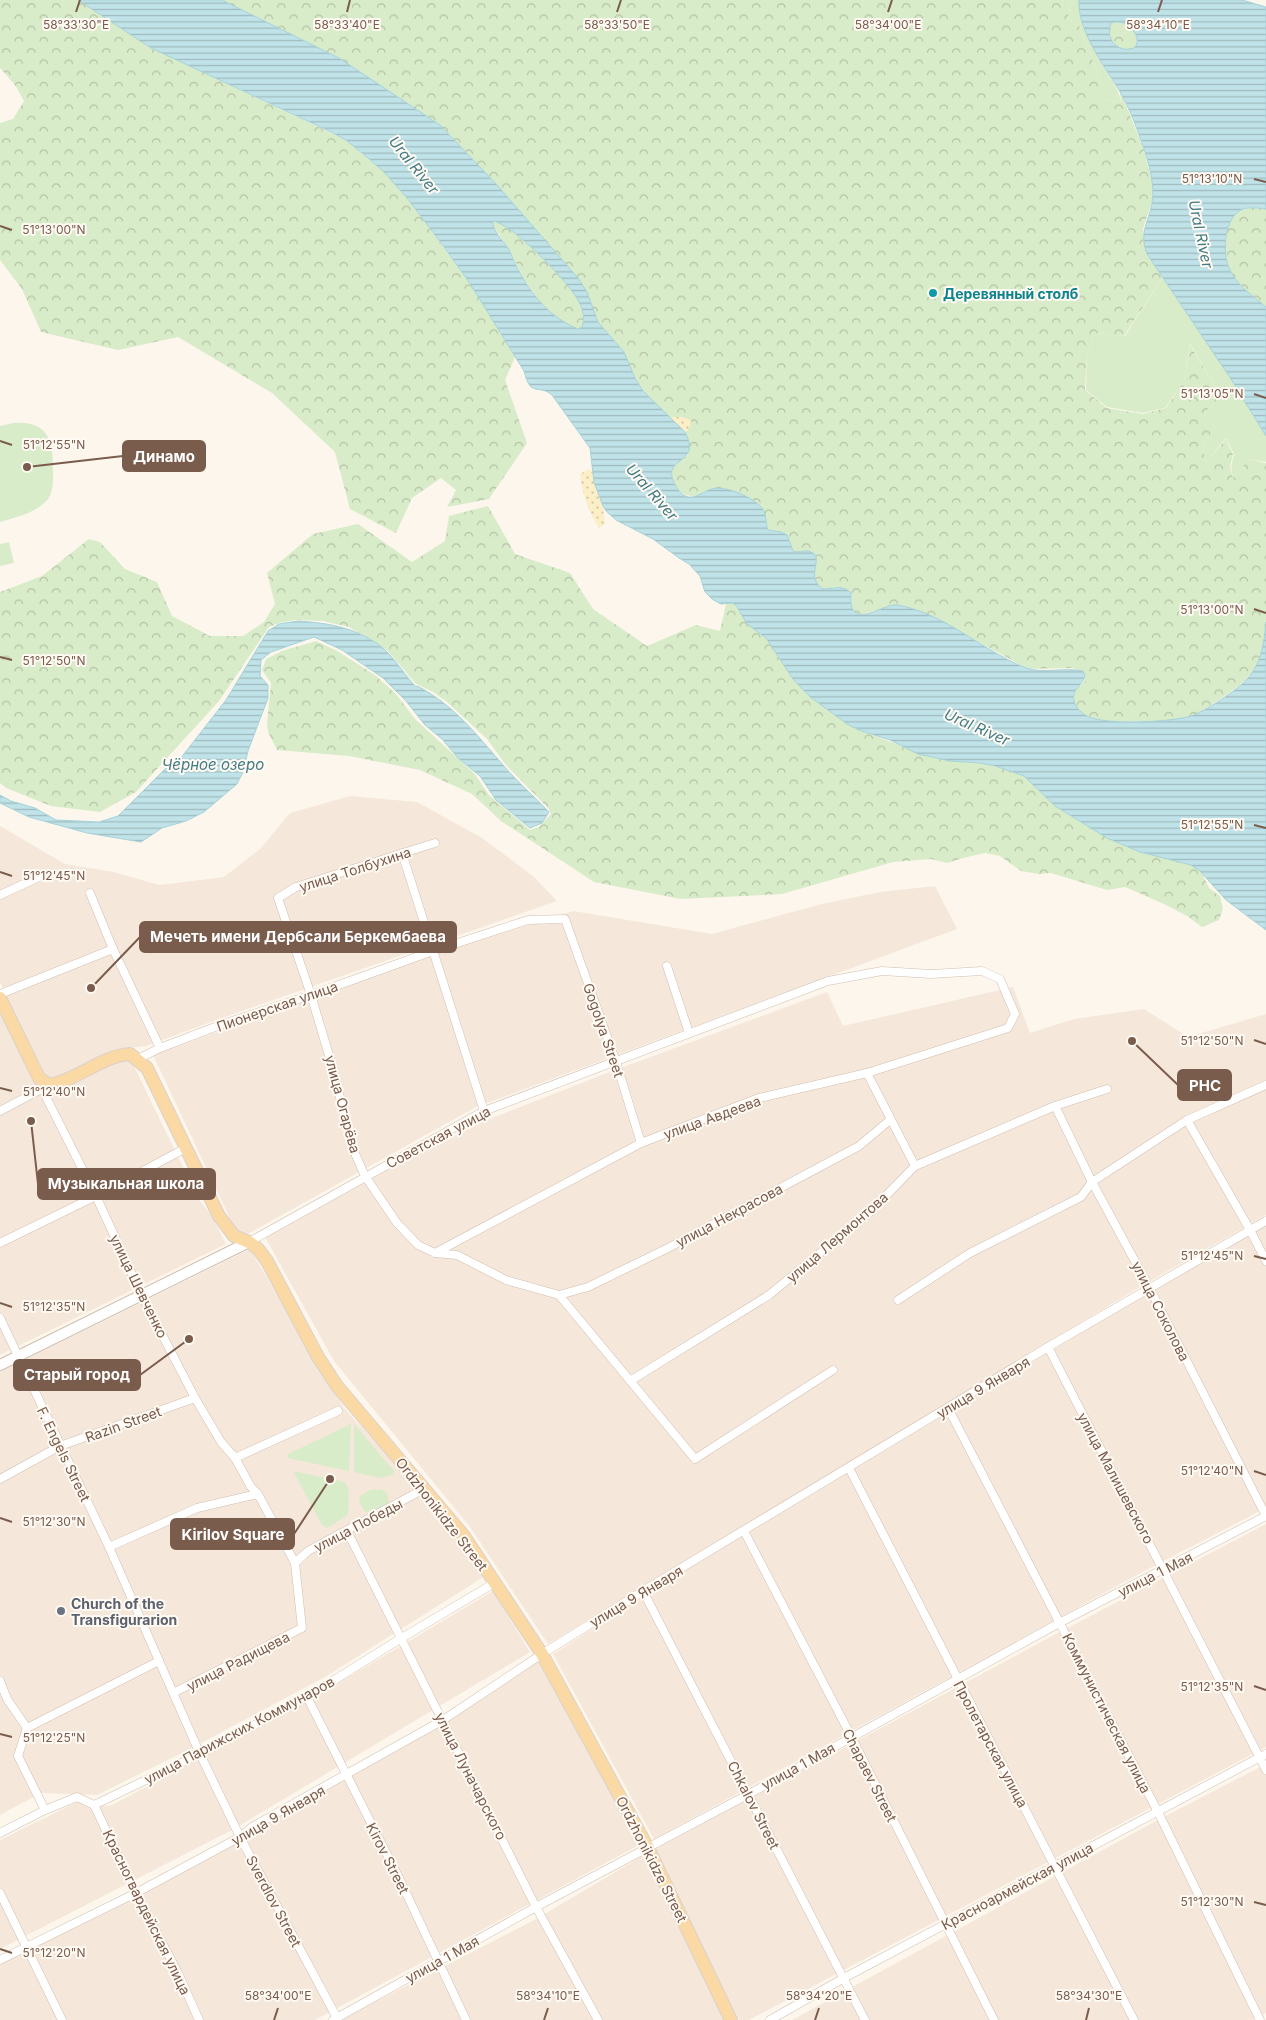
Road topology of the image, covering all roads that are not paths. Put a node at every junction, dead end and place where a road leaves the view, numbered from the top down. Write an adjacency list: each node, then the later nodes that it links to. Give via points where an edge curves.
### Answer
1 (435, 843): 2 (street, улица Толбухина)
2 (402, 854): 6 (street, улица Толбухина, via 296,887); 9 (street)
3 (39, 877): 5 (street)
4 (90, 893): 8 (street)
5 (0, 894)
6 (278, 898): 11 (street, улица Огарёва)
7 (565, 919): 9 (street, Пионерская улица, via 528,920); 17 (street, Gogolya Street)
8 (113, 949): 12 (street); 15 (street)
9 (433, 951): 11 (street, Пионерская улица); 24 (street)
10 (667, 966): 14 (street)
11 (311, 995): 15 (street, Пионерская улица); 30 (street, улица Огарёва, via 332,1062 353,1149)
12 (0, 996): 19 (main road, via 39,1078)
13 (1008, 1028): 14 (street, Советская улица, via 1015,1014 1000,979 982,971 882,972 828,981); 18 (street, улица Авдеева)
14 (689, 1033): 17 (street, Советская улица)
15 (160, 1048): 16 (street, Пионерская улица)
16 (138, 1059): 19 (main road, via 130,1054 119,1054 62,1083); 28 (main road, Ordzhonikidze Street, via 151,1075)
17 (616, 1062): 24 (street, Советская улица); 27 (street, Gogolya Street)
18 (867, 1073): 25 (street); 27 (street, улица Авдеева, via 759,1098)
19 (49, 1084): 23 (street); 32 (street, улица Шевченко, via 46,1097)
20 (1266, 1085): 26 (street)
21 (1107, 1089): 22 (street, улица Лермонтова)
22 (1055, 1106): 29 (street, улица Лермонтова); 31 (street, улица Соколова)
23 (0, 1111)
24 (484, 1111): 30 (street, Советская улица)
25 (890, 1120): 29 (street); 40 (street, улица Некрасова, via 859,1146 668,1248 588,1288)
26 (1187, 1120): 31 (street); 34 (street)
27 (641, 1143): 37 (street, улица Авдеева)
28 (186, 1148): 32 (street); 35 (main road, Ordzhonikidze Street, via 224,1222 234,1236)
29 (915, 1166): 48 (street, улица Лермонтова, via 869,1213 769,1295)
30 (365, 1176): 35 (street, Советская улица); 37 (street, улица Огарёва, via 397,1223 418,1245)
31 (1092, 1182): 39 (street, улица Соколова); 42 (street, via 1081,1196 970,1253)
32 (96, 1196): 36 (street); 41 (street, улица Шевченко)
33 (1266, 1221): 34 (street, улица 9 Января)
34 (1250, 1230): 38 (street); 39 (street, улица 9 Января)
35 (249, 1242): 41 (street, Советская улица); 56 (main road, Ordzhonikidze Street, via 267,1260 318,1357 337,1386)
36 (0, 1244)
37 (435, 1253): 40 (street, улица Огарёва, via 457,1255 506,1280)
38 (1266, 1261)
39 (1149, 1287): 44 (street, улица 9 Января); 58 (street, улица Соколова)
40 (559, 1295): 48 (street)
41 (142, 1296): 45 (street, Советская улица); 49 (street, улица Шевченко)
42 (898, 1300)
43 (0, 1318): 45 (street, F. Engels Street)
44 (1048, 1347): 50 (street, улица 9 Января); 63 (street, улица Малишевского)
45 (18, 1356): 46 (street, Советская улица); 52 (street, F. Engels Street)
46 (0, 1365)
47 (833, 1370): 48 (street, via 695,1459)
48 (630, 1381)
49 (195, 1398): 52 (street, Razin Street); 53 (street, улица Шевченко, via 221,1442)
50 (948, 1408): 54 (street, улица 9 Января); 66 (street, Коммунистическая улица)
51 (338, 1411): 53 (street)
52 (60, 1446): 55 (street, Razin Street); 61 (street, F. Engels Street)
53 (235, 1458): 57 (street, улица Шевченко)
54 (849, 1468): 60 (street, улица 9 Января); 71 (street, Пролетарская улица)
55 (0, 1479)
56 (424, 1489): 59 (street, улица Победы); 64 (main road, Ordzhonikidze Street, via 464,1536)
57 (258, 1494): 61 (street, via 197,1508); 62 (street, улица Шевченко)
58 (1266, 1516): 63 (street, улица 1 Мая)
59 (347, 1531): 62 (street, улица Победы, via 308,1551); 68 (street, улица Луначарского)
60 (744, 1531): 65 (street, улица 9 Января); 79 (street, Chapaev Street)
61 (109, 1547): 70 (street, F. Engels Street)
62 (294, 1563): 67 (street, улица Шевченко)
63 (1164, 1569): 66 (street, улица 1 Мая); 81 (street, улица Малишевского)
64 (496, 1582): 68 (street, улица Парижских Коммунаров); 69 (main road, Ordzhonikidze Street)
65 (644, 1591): 69 (street, улица 9 Января); 84 (street, Chkalov Street)
66 (1061, 1622): 71 (street, улица 1 Мая); 87 (street, Коммунистическая улица)
67 (302, 1628): 73 (street, улица Радищева)
68 (400, 1639): 74 (street, улица Парижских Коммунаров); 77 (street, улица Луначарского)
69 (542, 1654): 77 (street, улица 9 Января); 90 (main road, Ordzhonikidze Street)
70 (159, 1661): 73 (street, F. Engels Street); 78 (street)
71 (958, 1680): 79 (street, улица 1 Мая); 91 (street, Пролетарская улица)
72 (0, 1681): 75 (street)
73 (174, 1693): 80 (street, F. Engels Street)
74 (306, 1698): 80 (street, улица Парижских Коммунаров); 83 (street, Kirov Street)
75 (7, 1699): 76 (street); 78 (street)
76 (0, 1705)
77 (443, 1720): 83 (street, улица 9 Января); 94 (street, улица Луначарского)
78 (27, 1728): 86 (street, via 18,1756)
79 (851, 1736): 84 (street, улица 1 Мая); 95 (street, Chapaev Street)
80 (200, 1754): 85 (street, улица Парижских Коммунаров); 89 (street, Sverdlov Street)
81 (1263, 1756): 82 (street, улица Малишевского); 87 (street, Красноармейская улица)
82 (1266, 1770)
83 (346, 1775): 89 (street, улица 9 Января, via 252,1826); 98 (street, Kirov Street)
84 (749, 1794): 90 (street, улица 1 Мая); 99 (street, Chkalov Street)
85 (94, 1805): 86 (street, via 77,1797); 93 (street, Красногвардейская улица)
86 (45, 1810): 88 (street)
87 (1158, 1812): 91 (street, Красноармейская улица); 101 (street, Коммунистическая улица)
88 (0, 1833)
89 (240, 1837): 93 (street, улица 9 Января); 100 (street, Sverdlov Street)
90 (648, 1848): 94 (street, улица 1 Мая); 106 (main road, Ordzhonikidze Street)
91 (1055, 1865): 95 (street, Красноармейская улица); 110 (street, Пролетарская улица)
92 (0, 1893): 96 (street)
93 (136, 1893): 96 (street, улица 9 Января); 103 (street, Красногвардейская улица)
94 (536, 1907): 98 (street, улица 1 Мая); 105 (street, улица Луначарского)
95 (946, 1924): 99 (street, Красноармейская улица); 109 (street, Chapaev Street)
96 (26, 1946): 97 (street, улица 9 Января); 102 (street)
97 (0, 1960)
98 (437, 1961): 100 (street, улица 1 Мая); 104 (street, Kirov Street)
99 (844, 1978): 107 (street, Красноармейская улица); 108 (street, Chkalov Street)
100 (336, 2019)
101 (1261, 2019)
102 (62, 2020)
103 (199, 2020)
104 (466, 2020)
105 (598, 2020)
106 (731, 2020)
107 (770, 2020)
108 (865, 2020)
109 (994, 2020)
110 (1134, 2020)

